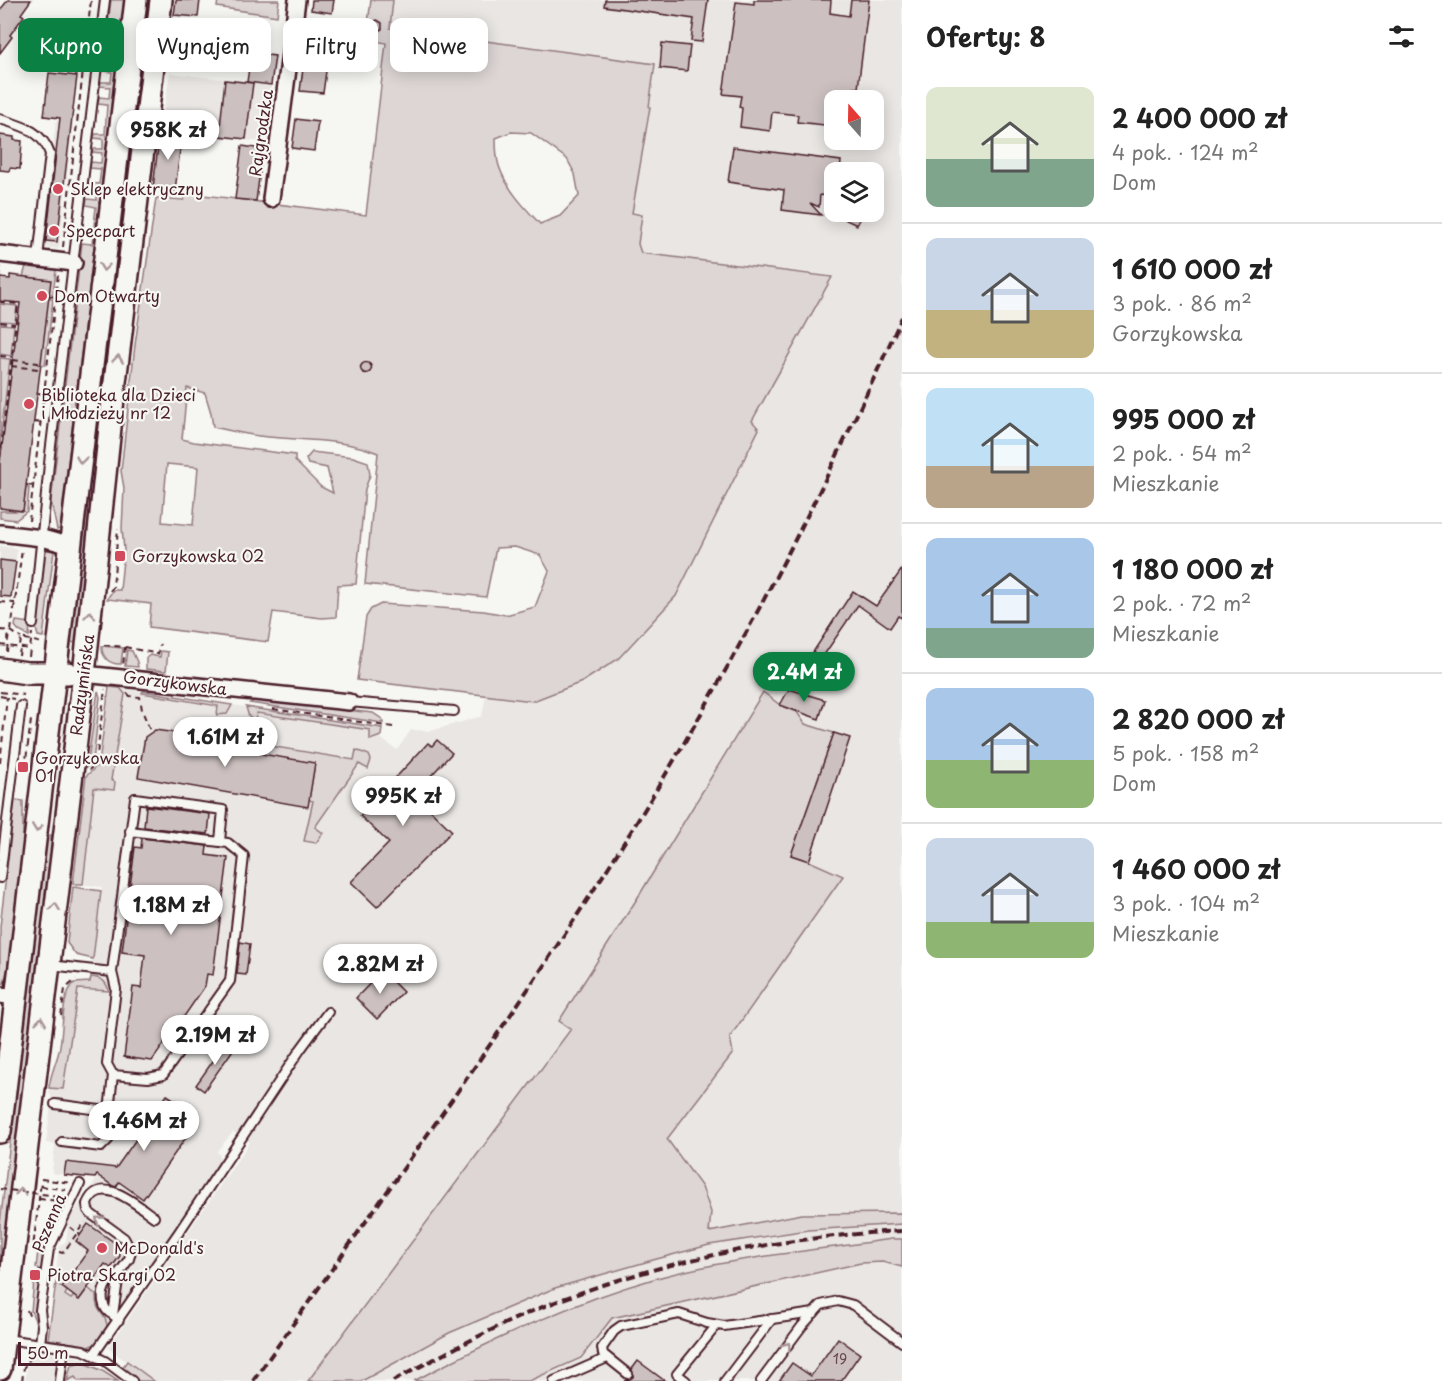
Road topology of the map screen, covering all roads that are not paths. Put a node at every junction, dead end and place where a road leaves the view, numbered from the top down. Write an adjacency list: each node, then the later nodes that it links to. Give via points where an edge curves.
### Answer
1 (105, 0): 9 (lane)
2 (136, 0): 10 (main road, Radzymińska, one-way to 10)
3 (161, 0): 11 (main road, Radzymińska, one-way to 3)
4 (297, 0): 6 (street, Rajgrodzka)
5 (0, 119): 8 (lane, via 38,134 50,154)
6 (271, 199)
7 (1, 258): 8 (street)
8 (38, 258): 9 (street)
9 (68, 263): 13 (lane, via 50,454)
10 (78, 490): 11 (main road); 14 (main road, Radzymińska)
11 (102, 492): 18 (main road, Radzymińska, one-way to 11)
12 (0, 533): 13 (street)
13 (35, 537): 14 (street); 15 (lane)
14 (72, 546): 17 (main road, Radzymińska)
15 (33, 624)
16 (11, 661): 17 (main road, Gorzykowska)
17 (56, 673): 18 (main road, Gorzykowska); 27 (main road, Radzymińska, one-way to 27)
18 (84, 674): 19 (street, Gorzykowska); 25 (main road, Radzymińska, one-way to 18)
19 (349, 702): 21 (lane)
20 (21, 706): 24 (lane)
21 (454, 711)
22 (130, 831): 23 (lane); 23 (lane, via 135,798 223,810); 26 (lane)
23 (220, 841): 29 (lane, via 244,856 230,981 163,1075)
24 (0, 878)
25 (48, 965): 26 (lane); 41 (main road, Radzymińska, one-way to 25)
26 (112, 972): 29 (lane, via 116,988 107,1064)
27 (8, 996): 32 (main road, Radzymińska)
28 (328, 1012): 38 (lane)
29 (113, 1075): 31 (lane)
30 (55, 1104): 31 (lane)
31 (109, 1111): 33 (lane, via 114,1112 108,1140 101,1147)
32 (0, 1132)
33 (62, 1142)
34 (80, 1185): 43 (lane, Pszenna, via 48,1255 40,1310)
35 (154, 1216): 36 (lane, one-way to 35, via 129,1258 129,1245 88,1210 88,1200 98,1191 113,1191)
36 (119, 1273): 38 (lane); 38 (lane, via 107,1281 102,1298 107,1312)
37 (814, 1312): 39 (lane); 42 (lane, via 821,1305 838,1300 853,1305); 54 (lane, one-way to 37)
38 (116, 1317): 45 (lane)
39 (772, 1319): 40 (lane); 53 (lane)
40 (717, 1325): 46 (lane, via 679,1314 621,1326 602,1348); 52 (lane, via 677,1374)
41 (4, 1339): 43 (lane); 47 (main road, Radzymińska)
42 (902, 1342)
43 (40, 1344): 44 (lane)
44 (64, 1347): 45 (lane); 49 (lane)
45 (94, 1354): 50 (lane)
46 (607, 1358): 48 (lane); 51 (lane)
47 (0, 1369)
48 (628, 1374)
49 (60, 1381)
50 (132, 1381)
51 (554, 1381)
52 (686, 1381)
53 (724, 1381)
54 (761, 1381)

